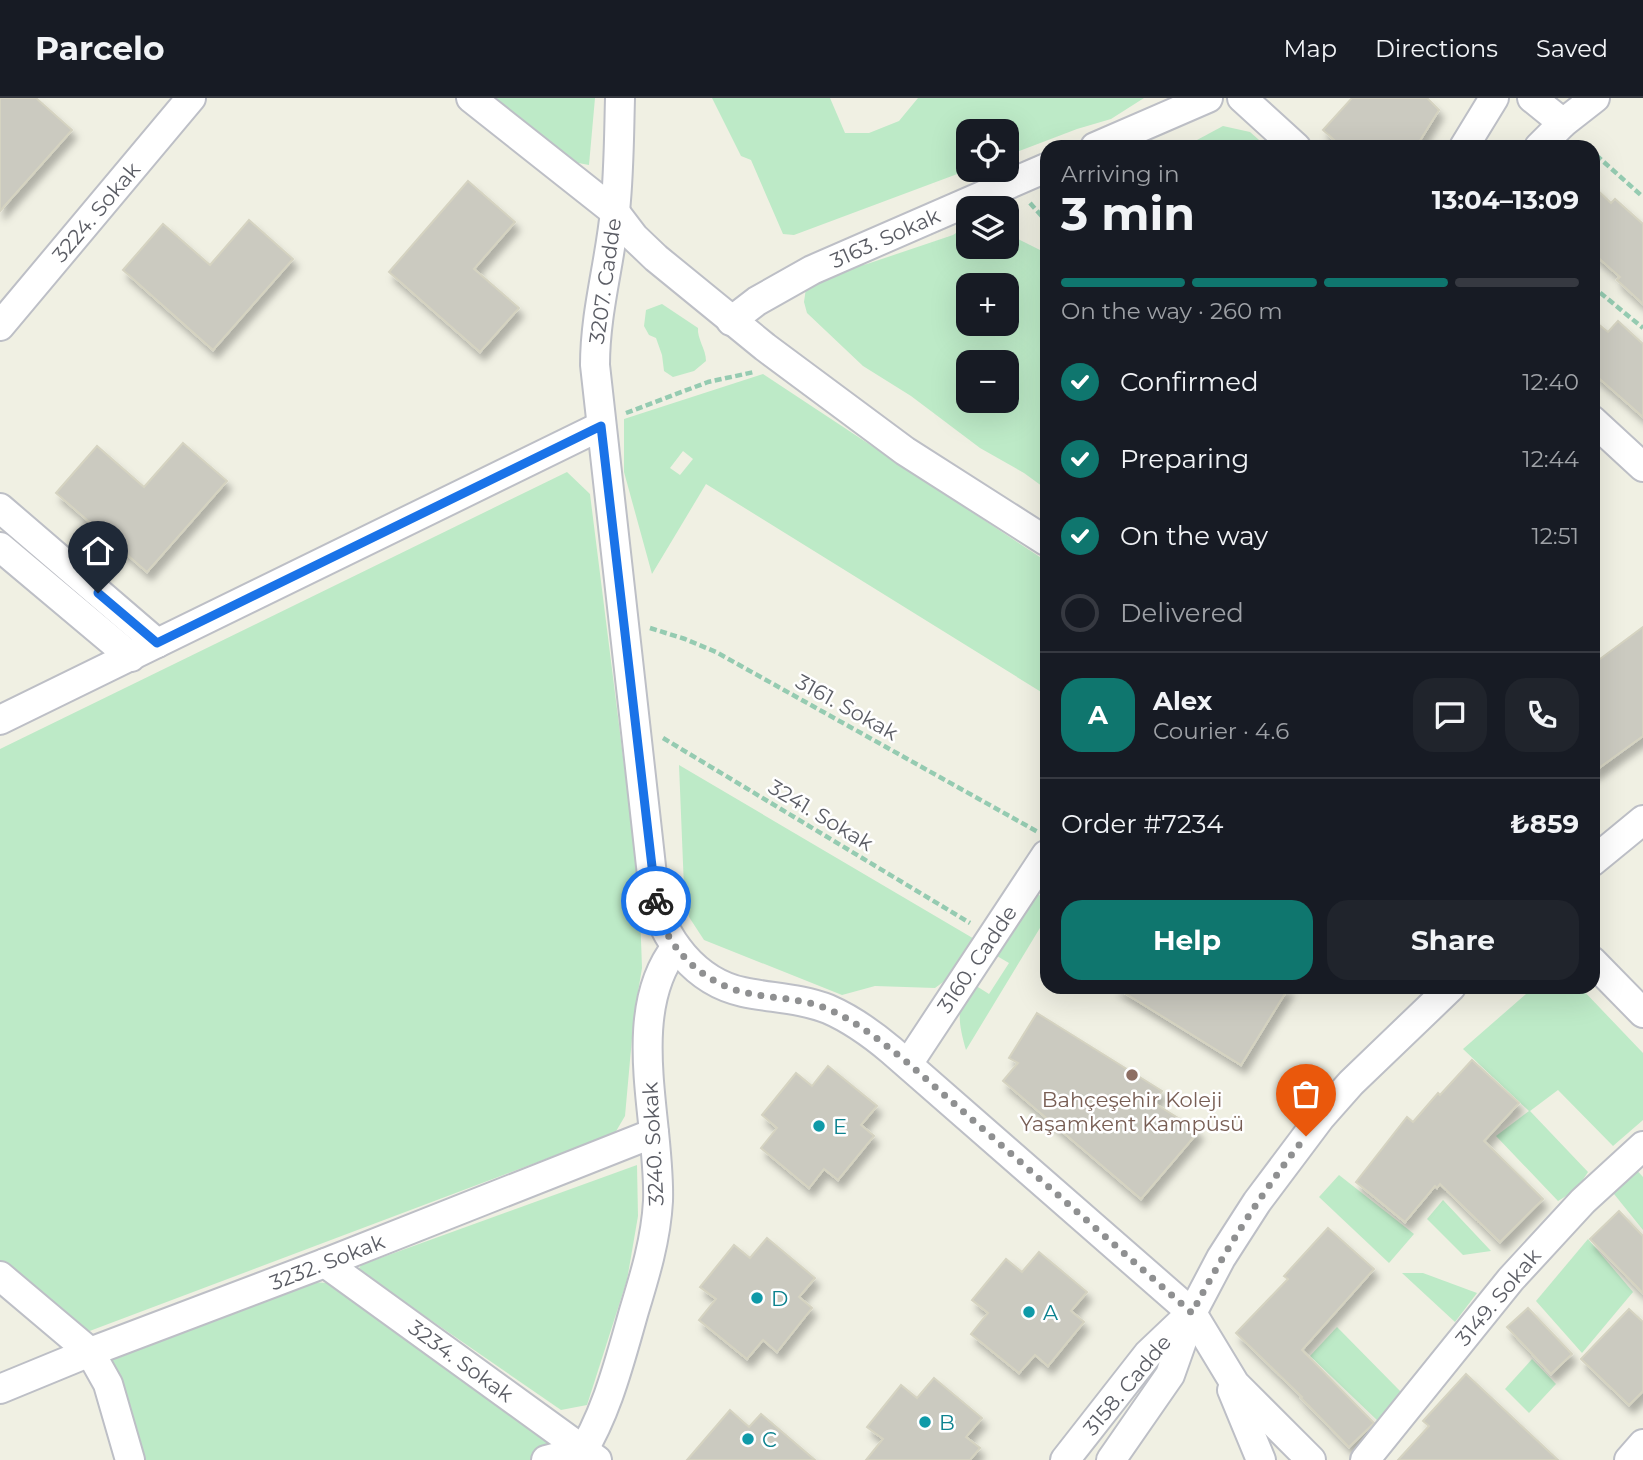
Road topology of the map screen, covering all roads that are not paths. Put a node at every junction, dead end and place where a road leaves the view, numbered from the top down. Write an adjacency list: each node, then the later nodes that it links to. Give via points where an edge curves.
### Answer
1 (191, 98): 17 (street, 3224. Sokak)
2 (471, 98): 15 (street)
3 (620, 98): 15 (street, 3207. Cadde)
4 (1208, 98): 10 (street)
5 (1242, 98): 11 (street)
6 (1494, 98): 12 (street)
7 (1532, 98): 9 (street)
8 (1594, 98): 9 (street)
9 (1563, 123): 13 (street)
10 (1111, 140)
11 (1288, 140)
12 (1468, 140)
13 (1546, 140)
14 (1040, 171): 16 (street, 3163. Sokak, via 812,270)
15 (615, 212): 16 (street, via 656,258); 18 (street, 3207. Cadde, via 595,336)
16 (731, 321): 22 (street, via 916,458)
17 (0, 326)
18 (601, 426): 24 (street); 30 (street, 3207. Cadde, via 657,907)
19 (1600, 426): 20 (street)
20 (1640, 458)
21 (0, 508): 24 (street)
22 (1040, 537)
23 (0, 547): 25 (street)
24 (157, 643): 25 (street)
25 (131, 657): 26 (street)
26 (0, 720)
27 (1643, 820): 28 (street)
28 (1600, 855)
29 (1040, 864): 34 (street, 3160. Cadde)
30 (676, 947): 34 (street, 3207. Cadde, via 721,984 827,1009 862,1028); 35 (street, 3240. Sokak, via 656,979 651,1012 649,1079)
31 (1600, 969): 33 (street)
32 (1444, 994): 39 (street, 3158. Cadde, via 1320,1118 1257,1202)
33 (1643, 1013)
34 (908, 1063): 39 (street, 3207. Cadde)
35 (654, 1133): 37 (street, 3232. Sokak); 44 (street, 3240. Sokak, via 658,1193 652,1249)
36 (1643, 1146): 51 (street, 3149. Sokak, via 1526,1262)
37 (325, 1263): 40 (street, 3232. Sokak); 44 (street, 3234. Sokak)
38 (0, 1276): 40 (street)
39 (1192, 1313): 41 (street, 3207. Cadde); 47 (street, 3158. Cadde, via 1148,1354); 48 (street, 3158. Cadde, via 1170,1375)
40 (90, 1352): 42 (street, 3232. Sokak); 45 (street, via 108,1384)
41 (1218, 1358): 49 (street); 50 (street, via 1245,1396)
42 (0, 1390)
43 (1643, 1444): 52 (street)
44 (586, 1457): 46 (street)
45 (130, 1460)
46 (546, 1460)
47 (1065, 1460)
48 (1111, 1460)
49 (1261, 1460)
50 (1311, 1460)
51 (1365, 1460)
52 (1629, 1460)

